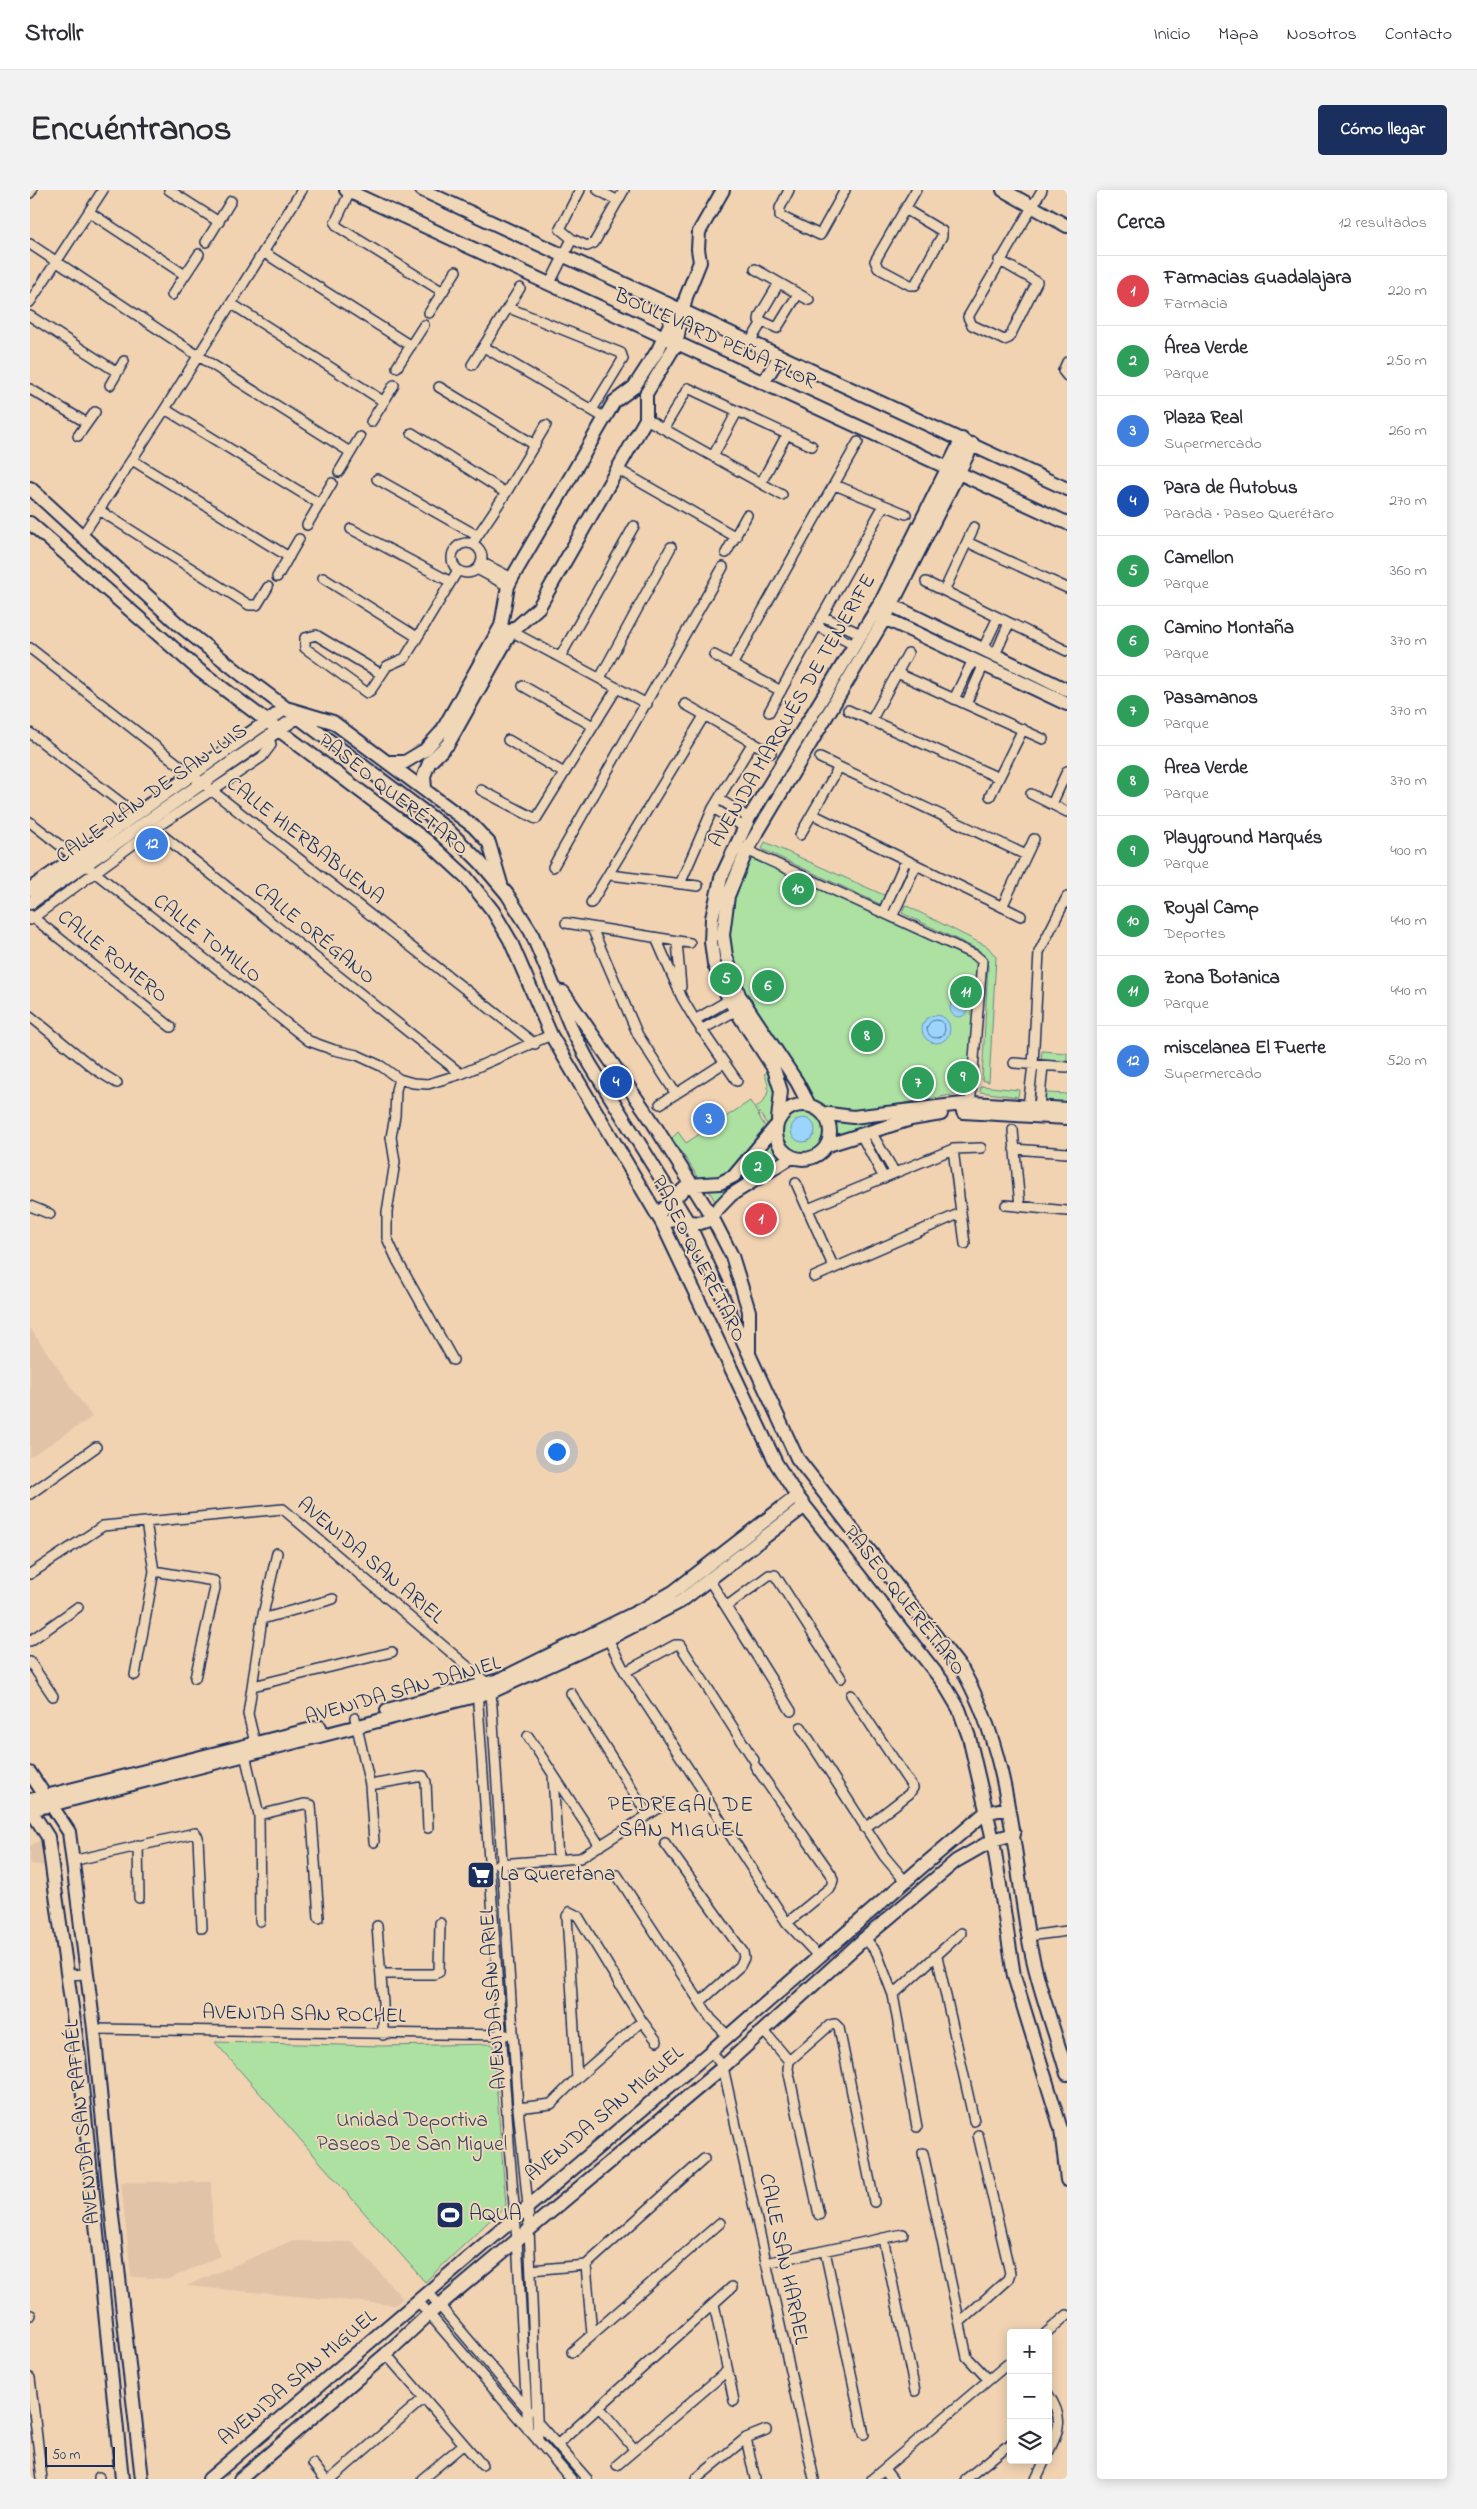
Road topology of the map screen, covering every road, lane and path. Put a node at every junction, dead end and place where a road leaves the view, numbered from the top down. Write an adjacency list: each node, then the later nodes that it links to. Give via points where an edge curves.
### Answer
1 (103, 190): 19 (street)
2 (169, 190): 20 (street)
3 (302, 190): 25 (street)
4 (422, 190): 27 (main road, BOULEVARD PEÑA FLOR)
5 (580, 190): 22 (street, via 560,229)
6 (598, 190): 16 (street)
7 (624, 190): 16 (street)
8 (722, 190): 43 (main road, via 699,232 700,262)
9 (789, 190): 10 (street, via 780,208 780,216 820,235)
10 (846, 190)
11 (916, 190): 18 (street)
12 (1003, 190): 17 (main road)
13 (1042, 190): 17 (street)
14 (348, 191): 34 (main road, BOULEVARD PEÑA FLOR); 36 (street, via 335,217 338,227)
15 (232, 201): 20 (street)
16 (618, 201): 22 (street, via 594,243 587,246)
17 (1033, 207): 21 (main road); 28 (street)
18 (905, 209): 18 (street, via 875,264 915,285 942,231)
19 (89, 212): 29 (street); 32 (street)
20 (219, 222): 23 (street)
21 (1067, 226)
22 (572, 239): 27 (street)
23 (206, 242)
24 (30, 244): 29 (street)
25 (263, 252): 41 (street); 51 (street)
26 (199, 254): 32 (street)
27 (564, 255): 34 (street); 43 (main road, BOULEVARD PEÑA FLOR)
28 (999, 260): 28 (street, via 968,317 972,325 1004,340 1009,338 1037,282)
29 (56, 261): 40 (street); 53 (street)
30 (755, 269): 33 (street)
31 (456, 271): 36 (street)
32 (185, 275): 38 (street)
33 (779, 283): 37 (street); 46 (street)
34 (549, 285): 48 (main road, BOULEVARD PEÑA FLOR)
35 (520, 288): 42 (street)
36 (443, 292): 44 (street)
37 (798, 294): 39 (street); 46 (street, via 777,328)
38 (172, 295)
39 (809, 300)
40 (30, 302)
41 (232, 304): 53 (street); 68 (street)
42 (509, 308): 52 (street); 70 (street, via 622,353 623,359)
43 (680, 309): 48 (main road); 49 (main road, BOULEVARD PEÑA FLOR); 50 (main road)
44 (430, 313)
45 (30, 316): 59 (street)
46 (761, 320): 49 (street)
47 (424, 325): 51 (street)
48 (664, 338): 50 (main road, BOULEVARD PEÑA FLOR); 65 (main road)
49 (750, 342): 54 (main road, BOULEVARD PEÑA FLOR)
50 (676, 344): 61 (main road, BOULEVARD PEÑA FLOR); 67 (main road)
51 (411, 346): 58 (street)
52 (484, 347): 57 (street); 70 (street)
53 (197, 355): 69 (street); 87 (street)
54 (780, 356): 61 (main road); 84 (main road, BOULEVARD PEÑA FLOR)
55 (124, 361): 59 (street)
56 (1067, 362): 60 (street, via 1063,371)
57 (472, 365)
58 (397, 367)
59 (117, 372): 62 (street)
60 (1067, 376)
61 (763, 383): 91 (main road, BOULEVARD PEÑA FLOR)
62 (110, 385)
63 (394, 385): 68 (street)
64 (439, 387): 85 (street)
65 (634, 387): 67 (street); 73 (main road, via 614,402)
66 (30, 389): 76 (street)
67 (646, 394): 74 (main road)
68 (384, 401): 75 (street)
69 (165, 410): 89 (street); 101 (street)
70 (592, 410): 73 (street)
71 (95, 412): 76 (street)
72 (737, 412): 78 (street, via 688,388); 80 (street); 88 (street)
73 (605, 418): 126 (main road)
74 (646, 419): 78 (street); 90 (main road)
75 (371, 422)
76 (87, 423): 81 (street)
77 (546, 424): 85 (street)
78 (664, 428): 88 (street)
79 (412, 433): 99 (street)
80 (787, 434): 86 (street); 95 (street)
81 (78, 436)
82 (360, 437): 87 (street)
83 (858, 442): 96 (street)
84 (968, 442): 91 (main road, AVENIDA MARQUÉS DE TENERIFE); 98 (main road, BOULEVARD PEÑA FLOR)
85 (535, 445): 99 (street)
86 (812, 446)
87 (350, 452): 92 (street)
88 (712, 456): 95 (street)
89 (132, 460): 103 (street); 119 (street)
90 (619, 470): 113 (street); 137 (main road, via 539,607)
91 (954, 470): 107 (main road, BOULEVARD PEÑA FLOR); 131 (main road, AVENIDA MARQUÉS DE TENERIFE)
92 (339, 472)
93 (378, 479): 115 (street)
94 (332, 483): 101 (street)
95 (761, 483): 100 (street)
96 (834, 485): 102 (street); 147 (street)
97 (30, 488): 112 (main road, PASEO QUERÉTARO)
98 (1067, 489)
99 (506, 493): 115 (street)
100 (782, 495)
101 (320, 504): 108 (street)
102 (884, 505): 104 (street); 133 (street)
103 (99, 510): 112 (street); 128 (street, via 249,606 257,605)
104 (906, 514)
105 (747, 515): 113 (street)
106 (30, 523): 166 (main road, PASEO QUERÉTARO, via 163,640)
107 (1067, 523)
108 (307, 525)
109 (634, 526): 145 (street)
110 (974, 527): 116 (street)
111 (351, 528): 125 (street)
112 (82, 536): 160 (main road, PASEO QUERÉTARO, via 178,624)
113 (736, 537): 118 (street)
114 (299, 539): 119 (street)
115 (474, 539): 120 (street, via 482,554); 122 (street, via 456,547 452,555)
116 (967, 542): 129 (street); 130 (street)
117 (671, 547): 150 (street)
118 (726, 553)
119 (288, 557): 123 (street)
120 (479, 565): 122 (street, via 464,572); 126 (street)
121 (723, 567): 156 (street)
122 (458, 570): 125 (street)
123 (277, 577)
124 (323, 578): 138 (street)
125 (449, 581): 138 (street)
126 (510, 582): 137 (main road)
127 (926, 582): 130 (street)
128 (268, 587)
129 (1067, 588)
130 (944, 591): 134 (street)
131 (887, 602): 132 (main road, AVENIDA MARQUÉS DE TENERIFE); 142 (main road)
132 (879, 615): 139 (main road, AVENIDA MARQUÉS DE TENERIFE); 146 (main road); 196 (main road, AVENIDA MARQUÉS DE TENERIFE)
133 (822, 616): 136 (street); 139 (street)
134 (998, 618): 135 (street); 142 (street)
135 (1009, 623): 141 (street); 142 (street)
136 (817, 626): 139 (street); 154 (street)
137 (506, 629): 145 (street); 176 (main road, via 442,731 425,750 405,762); 182 (main road, via 448,744 429,763)
138 (417, 637): 149 (street, via 405,658 392,662)
139 (857, 640): 193 (main road, AVENIDA MARQUÉS DE TENERIFE)
140 (30, 648): 181 (street, CALLE HIERBABUENA)
141 (1067, 650)
142 (989, 652): 153 (main road)
143 (908, 653): 148 (street)
144 (714, 655): 147 (street)
145 (560, 657): 150 (street)
146 (978, 662): 155 (street); 158 (street); 159 (main road)
147 (732, 665): 154 (street)
148 (897, 673): 155 (street); 165 (street)
149 (381, 674): 149 (street, via 367,693 305,648 305,638 316,635)
150 (600, 678): 152 (street)
151 (523, 686): 167 (street)
152 (617, 688): 156 (street); 167 (street)
153 (1067, 690)
154 (781, 692): 162 (street)
155 (954, 699): 158 (street)
156 (647, 704): 201 (street)
157 (685, 704): 163 (street)
158 (966, 704): 168 (street)
159 (1067, 704)
160 (286, 708): 164 (main road, PASEO QUERÉTARO); 166 (main road, CALLE PLAN DE SAN LUIS); 176 (main road, via 333,722)
161 (848, 710): 165 (street)
162 (769, 712)
163 (704, 716): 173 (street); 203 (street)
164 (297, 717): 170 (main road, CALLE PLAN DE SAN LUIS); 206 (main road, PASEO QUERÉTARO, via 447,829)
165 (871, 720): 180 (street)
166 (266, 722): 170 (main road, PASEO QUERÉTARO); 181 (main road, CALLE PLAN DE SAN LUIS)
167 (594, 726): 179 (street)
168 (1023, 730): 171 (street); 180 (street)
169 (30, 733): 192 (street, CALLE ORÉGANO)
170 (274, 734): 181 (main road, CALLE PLAN DE SAN LUIS); 228 (main road, PASEO QUERÉTARO, via 427,841 466,877 493,911 510,940)
171 (1043, 739)
172 (508, 740): 179 (street)
173 (753, 742): 174 (street); 186 (street)
174 (770, 753)
175 (820, 758): 177 (street)
176 (389, 762): 182 (main road)
177 (839, 767): 190 (street); 197 (street)
178 (1067, 771): 187 (street)
179 (564, 773): 183 (street, via 536,819)
180 (999, 778): 185 (street)
181 (202, 782): 192 (main road, CALLE PLAN DE SAN LUIS); 192 (street); 229 (street, CALLE HIERBABUENA)
182 (424, 788): 206 (main road, via 473,826 489,843)
183 (481, 790)
184 (1031, 794): 187 (street)
185 (990, 796)
186 (719, 799): 188 (street); 193 (street)
187 (1052, 804): 189 (street)
188 (713, 808): 193 (street); 204 (street)
189 (1067, 812)
190 (812, 814): 194 (street); 199 (street)
191 (30, 822): 198 (street, CALLE TOMILLO)
192 (145, 822): 198 (main road, CALLE PLAN DE SAN LUIS); 202 (street); 235 (street, CALLE ORÉGANO)
193 (747, 823): 196 (main road, AVENIDA MARQUÉS DE TENERIFE)
194 (800, 835)
195 (1034, 839): 197 (street)
196 (741, 847): 212 (street); 223 (main road, AVENIDA MARQUÉS DE TENERIFE, via 721,878 712,918 714,964); 241 (main road, AVENIDA MARQUÉS DE TENERIFE, via 728,896 723,935 726,956 739,995)
197 (1026, 855): 211 (street)
198 (79, 860): 202 (street, CALLE TOMILLO); 207 (main road, CALLE PLAN DE SAN LUIS); 209 (main road, CALLE PLAN DE SAN LUIS)
199 (906, 860): 200 (street); 212 (street)
200 (916, 864): 211 (street); 215 (street)
201 (553, 867)
202 (94, 874): 214 (street); 236 (street, CALLE TOMILLO, via 309,1041 357,1055)
203 (610, 875): 204 (street); 210 (street)
204 (680, 884): 205 (street)
205 (698, 886)
206 (502, 888): 221 (main road, PASEO QUERÉTARO, via 530,932)
207 (30, 889)
208 (1067, 897): 232 (street, via 1040,952)
209 (30, 903)
210 (591, 903)
211 (1002, 907): 213 (street)
212 (883, 912): 215 (street)
213 (1021, 916)
214 (32, 917): 226 (street, CALLE ROMERO)
215 (892, 917): 243 (street, via 982,961)
216 (566, 923): 217 (street)
217 (592, 928): 218 (street); 239 (street, via 638,1035)
218 (656, 938): 219 (street); 222 (street)
219 (677, 942): 220 (street); 222 (street)
220 (690, 943)
221 (548, 971): 259 (main road); 260 (main road, PASEO QUERÉTARO, via 590,1064)
222 (682, 998): 225 (street)
223 (732, 1005): 225 (street); 227 (street); 247 (main road, AVENIDA MARQUÉS DE TENERIFE, via 774,1069 781,1091)
224 (30, 1016): 238 (street, via 96,1070)
225 (695, 1020): 227 (street)
226 (171, 1027)
227 (701, 1030): 230 (street)
228 (551, 1035): 229 (street, CALLE TOMILLO); 269 (main road, PASEO QUERÉTARO)
229 (535, 1044): 235 (street, CALLE TOMILLO)
230 (724, 1063): 237 (street); 239 (street)
231 (1014, 1063): 232 (street)
232 (1033, 1065): 233 (street); 242 (street)
233 (1043, 1066): 234 (street); 242 (street)
234 (1067, 1067)
235 (461, 1074): 236 (street, CALLE TOMILLO, via 428,1084)
236 (399, 1078): 275 (street, via 392,1136 395,1162 387,1212 387,1238)
237 (737, 1081)
238 (117, 1083)
239 (676, 1094): 240 (street)
240 (660, 1104)
241 (809, 1105): 245 (main road); 247 (main road, via 797,1105 786,1110)
242 (1033, 1106): 243 (main road); 244 (main road)
243 (970, 1107): 245 (main road, via 853,1117); 246 (main road); 249 (main road)
244 (1067, 1109)
245 (822, 1113): 250 (main road, via 831,1130)
246 (1067, 1118)
247 (777, 1123): 255 (main road, via 779,1145); 259 (main road, via 734,1176 720,1183)
248 (1013, 1130): 252 (street)
249 (866, 1133): 250 (main road); 256 (street); 257 (street)
250 (828, 1145): 255 (main road, via 818,1155 806,1160)
251 (981, 1148): 253 (street)
252 (1014, 1148): 254 (street); 263 (street)
253 (953, 1149): 256 (street); 266 (street)
254 (1067, 1153)
255 (792, 1158): 268 (main road, via 730,1194)
256 (895, 1173): 257 (street)
257 (884, 1178): 264 (street)
258 (796, 1183): 264 (street)
259 (693, 1184): 260 (main road, via 684,1188); 268 (main road)
260 (675, 1199): 269 (main road); 270 (main road, PASEO QUERÉTARO)
261 (1006, 1205): 263 (street)
262 (30, 1206): 267 (street)
263 (1020, 1206): 265 (street)
264 (808, 1209): 272 (street)
265 (1067, 1210)
266 (961, 1213): 271 (street); 272 (street)
267 (50, 1214)
268 (712, 1217): 270 (main road, via 700,1223); 274 (main road, via 732,1256 749,1311)
269 (660, 1219): 270 (main road); 278 (main road, PASEO QUERÉTARO, via 776,1464)
270 (688, 1222): 274 (main road, PASEO QUERÉTARO)
271 (965, 1244)
272 (834, 1268): 273 (street)
273 (814, 1277)
274 (749, 1357): 313 (main road, PASEO QUERÉTARO, via 798,1458 963,1671 980,1702 991,1732)
275 (453, 1360)
276 (96, 1447): 277 (street)
277 (30, 1494)
278 (801, 1501): 283 (main road, AVENIDA SAN DANIEL); 287 (main road, AVENIDA SAN DANIEL); 314 (main road, PASEO QUERÉTARO, via 943,1682 959,1709 969,1737)
279 (146, 1522): 281 (street); 282 (street, AVENIDA SAN ARIEL, via 100,1527); 298 (street, AVENIDA SAN ARIEL, via 283,1509)
280 (277, 1554): 288 (street)
281 (154, 1571): 294 (street); 295 (street, via 214,1581)
282 (30, 1574)
283 (708, 1578): 285 (street); 287 (main road, AVENIDA SAN DANIEL, via 680,1602)
284 (333, 1599): 288 (street)
285 (727, 1606): 296 (street, via 769,1575 774,1575); 302 (street)
286 (78, 1607): 290 (street)
287 (648, 1613): 289 (main road, AVENIDA SAN DANIEL); 298 (main road, AVENIDA SAN DANIEL)
288 (262, 1619): 297 (street)
289 (608, 1639): 293 (street); 298 (main road, AVENIDA SAN DANIEL)
290 (30, 1640)
291 (392, 1652): 297 (street)
292 (30, 1662): 301 (street)
293 (625, 1672): 335 (street); 335 (street, via 675,1645 680,1646 754,1763 831,1874 834,1880 831,1887)
294 (135, 1675)
295 (194, 1678)
296 (841, 1678)
297 (253, 1686): 306 (street, via 248,1714)
298 (483, 1687): 303 (main road, AVENIDA SAN DANIEL); 327 (street, AVENIDA SAN ARIEL); 328 (street, AVENIDA SAN ARIEL)
299 (571, 1693): 316 (street)
300 (851, 1695): 318 (street, via 913,1788)
301 (52, 1696)
302 (791, 1711)
303 (356, 1722): 306 (main road, AVENIDA SAN DANIEL); 309 (street)
304 (801, 1727): 318 (street)
305 (528, 1736): 308 (street)
306 (250, 1749): 310 (main road, AVENIDA SAN DANIEL); 315 (street)
307 (30, 1772): 310 (main road, AVENIDA SAN RAFAÉL)
308 (553, 1775): 324 (street); 325 (street)
309 (370, 1785): 317 (street, via 423,1776); 321 (street)
310 (48, 1800): 312 (main road, AVENIDA SAN DANIEL); 326 (main road, AVENIDA SAN RAFAÉL, via 69,1832)
311 (667, 1803): 316 (street)
312 (30, 1807): 346 (main road, AVENIDA SAN RAFAÉL, via 48,1837)
313 (1008, 1808): 314 (main road, AVENIDA SAN MIGUEL); 319 (main road, PASEO QUERÉTARO)
314 (985, 1814): 320 (main road, PASEO QUERÉTARO); 330 (main road, AVENIDA SAN MIGUEL)
315 (259, 1815): 332 (street, via 311,1805); 333 (street)
316 (648, 1815): 324 (street)
317 (428, 1828)
318 (865, 1828): 330 (street)
319 (1014, 1834): 320 (main road, AVENIDA SAN MIGUEL); 340 (main road, PASEO QUERÉTARO)
320 (993, 1840): 341 (main road, AVENIDA SAN MIGUEL, via 956,1861); 368 (main road, PASEO QUERÉTARO, via 1014,1976 1059,2122)
321 (374, 1842)
322 (665, 1843): 348 (street, via 743,1952 740,1966)
323 (138, 1845): 326 (street); 331 (street); 337 (street, via 195,1833 198,1837)
324 (600, 1846): 325 (street, via 580,1858)
325 (558, 1860): 328 (street)
326 (72, 1861): 344 (main road, AVENIDA SAN RAFAÉL)
327 (490, 1864): 328 (street); 353 (street, AVENIDA SAN ARIEL)
328 (503, 1864): 354 (street, AVENIDA SAN ARIEL)
329 (617, 1875): 348 (street)
330 (905, 1881): 343 (main road, AVENIDA SAN MIGUEL)
331 (139, 1898)
332 (319, 1918)
333 (260, 1921)
334 (440, 1923): 345 (street, via 439,1972)
335 (787, 1923): 343 (street)
336 (377, 1926): 345 (street)
337 (202, 1928)
338 (1067, 1931): 340 (street)
339 (961, 1933): 342 (street)
340 (1028, 1936): 360 (main road, PASEO QUERÉTARO)
341 (865, 1938): 347 (street, via 877,1953); 351 (main road, AVENIDA SAN MIGUEL)
342 (936, 1956): 347 (street); 363 (street)
343 (819, 1957): 355 (main road, AVENIDA SAN MIGUEL)
344 (87, 1974): 346 (street); 350 (main road, AVENIDA SAN RAFAÉL)
345 (381, 1974): 352 (street)
346 (66, 1975): 385 (main road, AVENIDA SAN RAFAÉL, via 79,2057)
347 (893, 1995): 364 (street)
348 (700, 2002): 355 (street)
349 (642, 2021): 356 (street); 361 (street); 361 (street, via 578,1916 570,1912 567,1916)
350 (94, 2029): 352 (street, AVENIDA SAN ROCHEL); 384 (main road, AVENIDA SAN RAFAÉL)
351 (764, 2031): 358 (street); 359 (main road, AVENIDA SAN MIGUEL)
352 (383, 2035): 353 (street, AVENIDA SAN ROCHEL)
353 (501, 2035): 354 (street, AVENIDA SAN ROCHEL); 372 (street, AVENIDA SAN ARIEL)
354 (514, 2035): 362 (street, AVENIDA SAN ARIEL)
355 (728, 2036): 357 (main road, AVENIDA SAN MIGUEL)
356 (657, 2041)
357 (711, 2051): 359 (street, CALLE SAN HARAEL); 370 (main road, AVENIDA SAN MIGUEL)
358 (789, 2061): 369 (street, via 830,2025 835,2024 839,2028); 371 (street, via 788,2069)
359 (723, 2066): 374 (main road, AVENIDA SAN MIGUEL); 379 (street, CALLE SAN HARAEL)
360 (1067, 2074)
361 (577, 2078): 362 (street, via 550,2104)
362 (518, 2108): 370 (street, AVENIDA SAN ARIEL)
363 (974, 2121)
364 (917, 2127)
365 (978, 2135): 391 (street, via 1010,2273 1008,2279)
366 (923, 2154): 391 (street)
367 (704, 2159): 380 (street)
368 (1067, 2180)
369 (874, 2202)
370 (528, 2206): 372 (main road, AVENIDA SAN MIGUEL); 374 (street, AVENIDA SAN ARIEL)
371 (819, 2216)
372 (515, 2218): 377 (street, AVENIDA SAN ARIEL); 383 (main road, AVENIDA SAN MIGUEL)
373 (720, 2223): 393 (street)
374 (529, 2231): 377 (main road, AVENIDA SAN MIGUEL); 381 (street, AVENIDA SAN ARIEL)
375 (903, 2234): 376 (street)
376 (883, 2238): 378 (street); 400 (street)
377 (518, 2240): 388 (main road, AVENIDA SAN MIGUEL); 407 (street, AVENIDA SAN ARIEL)
378 (825, 2251): 379 (street); 411 (street)
379 (766, 2263): 436 (street, CALLE SAN HARAEL)
380 (586, 2265): 381 (street); 393 (street)
381 (531, 2270): 408 (street, AVENIDA SAN ARIEL)
382 (732, 2287): 387 (street)
383 (428, 2292): 386 (main road, AVENIDA SAN MIGUEL); 388 (street)
384 (121, 2297): 385 (street); 427 (main road, AVENIDA SAN RAFAÉL)
385 (103, 2299): 426 (main road, AVENIDA SAN RAFAÉL)
386 (418, 2301): 389 (street); 428 (main road, AVENIDA SAN MIGUEL)
387 (714, 2304): 397 (street); 405 (street)
388 (440, 2306): 389 (main road, AVENIDA SAN MIGUEL); 407 (street)
389 (429, 2314): 395 (main road, AVENIDA SAN MIGUEL); 409 (street)
390 (1067, 2315): 392 (street)
391 (960, 2322): 399 (street, via 967,2357)
392 (1051, 2329)
393 (592, 2334): 394 (street)
394 (572, 2352)
395 (386, 2354): 401 (street); 424 (main road, AVENIDA SAN MIGUEL)
396 (1007, 2364): 399 (street)
397 (727, 2371): 403 (street); 418 (street)
398 (30, 2378): 425 (street)
399 (988, 2379): 423 (street)
400 (914, 2391)
401 (424, 2399): 414 (street); 430 (street)
402 (1052, 2400): 404 (street)
403 (734, 2401)
404 (1056, 2406): 406 (street); 416 (street, via 1060,2417)
405 (599, 2407): 415 (street); 418 (street)
406 (1052, 2409)
407 (528, 2410): 408 (street); 409 (street, AVENIDA SAN ARIEL)
408 (539, 2424): 413 (street, AVENIDA SAN ARIEL); 415 (street)
409 (528, 2430): 413 (street)
410 (766, 2430): 412 (street)
411 (864, 2434)
412 (746, 2438): 434 (street); 435 (street)
413 (538, 2441): 432 (street)
414 (464, 2444): 421 (street); 431 (street)
415 (557, 2445): 433 (street)
416 (1052, 2445)
417 (1007, 2446): 439 (street)
418 (635, 2450): 422 (street)
419 (313, 2464): 429 (street)
420 (1043, 2464): 440 (street)
421 (482, 2465)
422 (616, 2465)
423 (884, 2469): 437 (street); 438 (street)
424 (243, 2478)
425 (42, 2479)
426 (122, 2479)
427 (142, 2479)
428 (209, 2479)
429 (325, 2479)
430 (331, 2479)
431 (422, 2479)
432 (571, 2479)
433 (587, 2479)
434 (696, 2479)
435 (755, 2479)
436 (814, 2479)
437 (872, 2479)
438 (892, 2479)
439 (966, 2479)
440 (1036, 2479)

